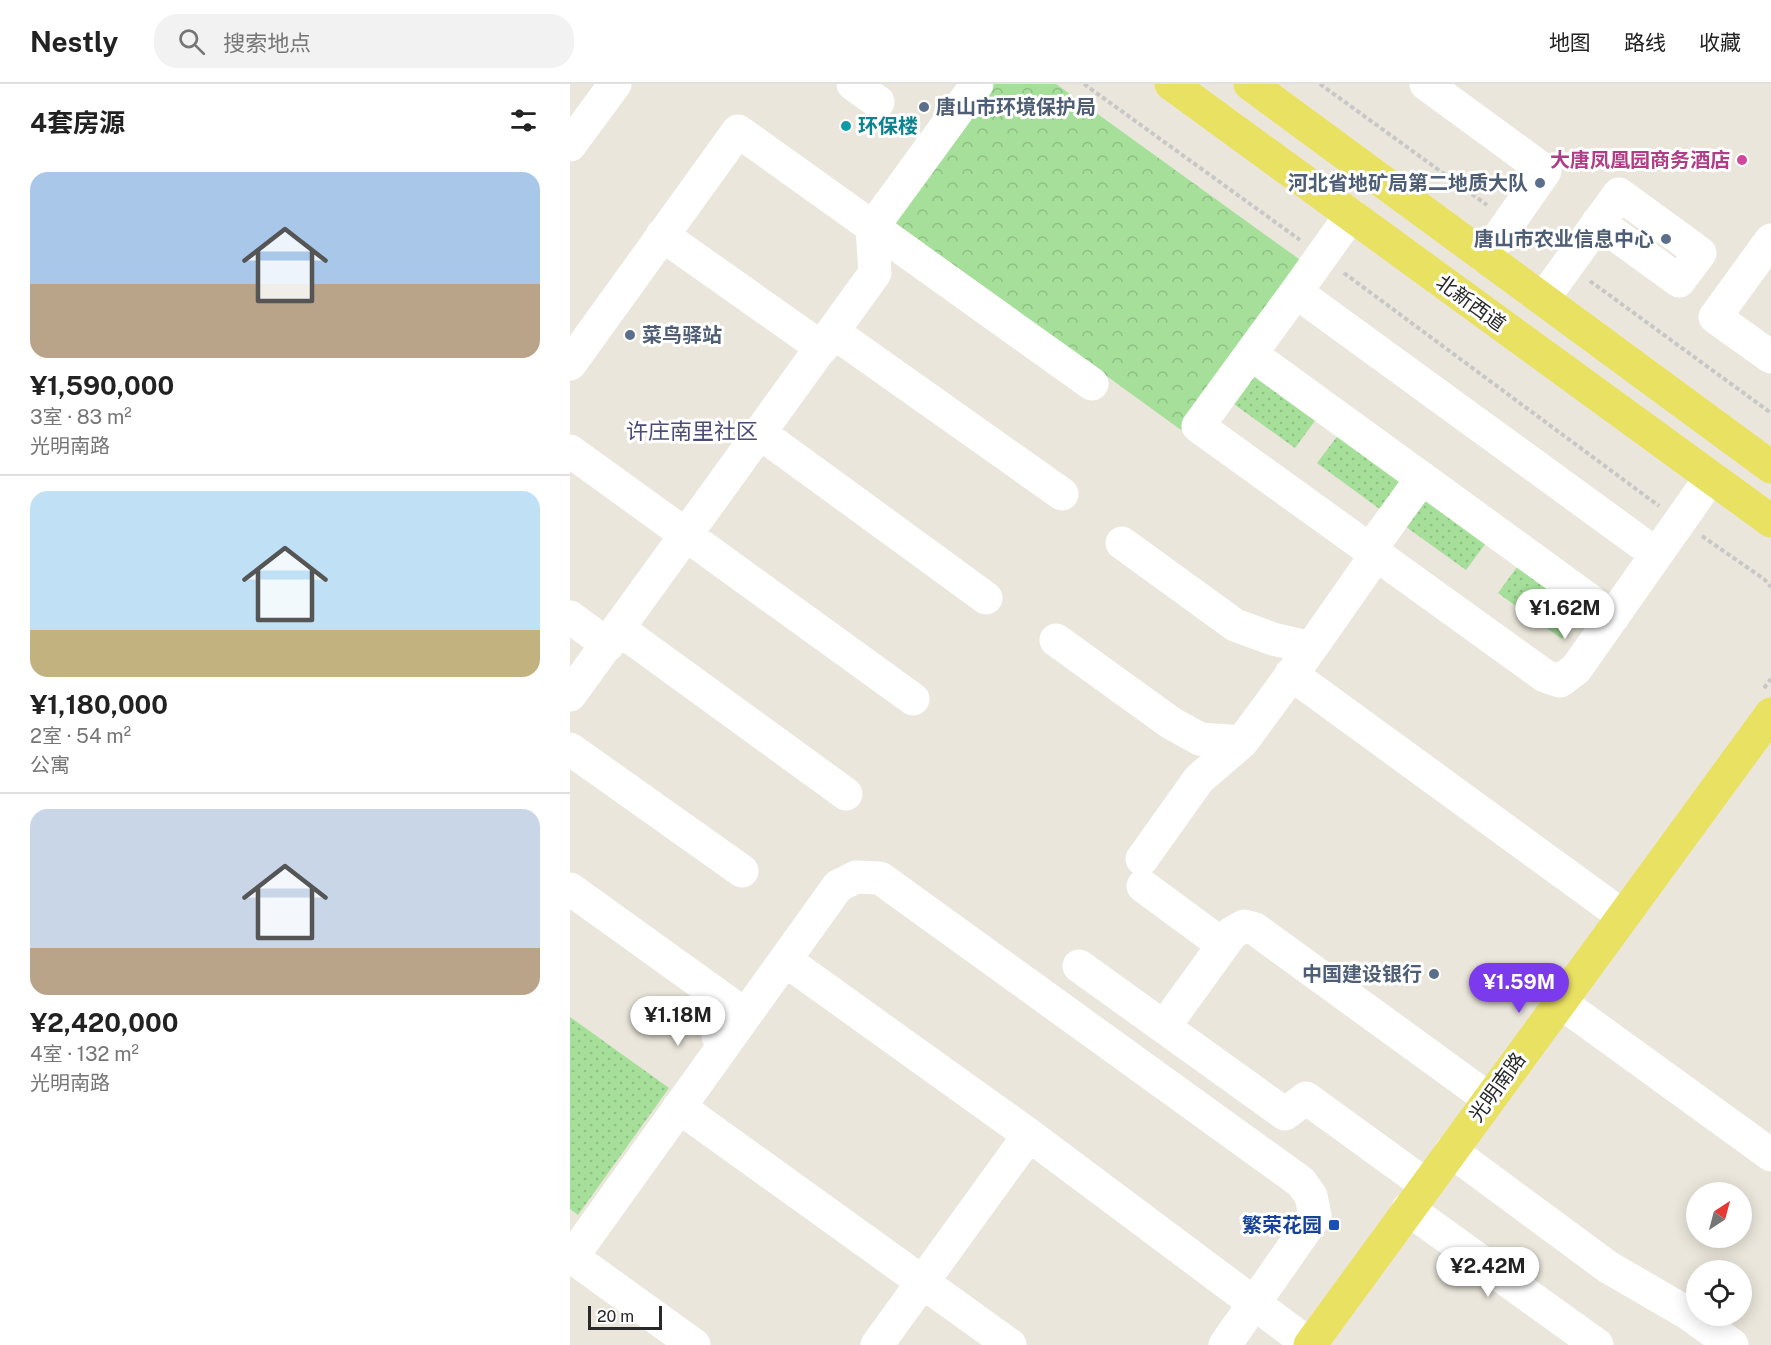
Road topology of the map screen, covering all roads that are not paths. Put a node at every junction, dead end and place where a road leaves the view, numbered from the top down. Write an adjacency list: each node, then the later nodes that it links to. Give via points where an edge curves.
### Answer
1 (977, 84): 9 (street)
2 (1171, 84): 7 (main road, 北新西道)
3 (1250, 84): 12 (main road)
4 (1426, 84): 12 (street, via 1545,171)
5 (613, 85): 6 (street)
6 (570, 146)
7 (1351, 215): 13 (street); 23 (main road, 北新西道)
8 (1599, 222): 14 (street)
9 (872, 228): 10 (street, via 738,131); 15 (street, via 875,273); 19 (street)
10 (662, 235): 15 (street); 18 (street)
11 (1771, 240): 17 (street, via 1715,317)
12 (1485, 257): 14 (main road)
13 (1296, 292): 16 (street); 30 (street)
14 (1543, 299): 22 (main road)
15 (827, 340): 20 (street); 25 (street)
16 (1251, 354): 24 (street); 29 (street, via 1198,426)
17 (1771, 357)
18 (570, 364)
19 (1092, 384)
20 (760, 433): 27 (street); 31 (street)
21 (570, 452): 27 (street)
22 (1771, 467)
23 (1711, 477): 26 (main road, 北新西道); 30 (street)
24 (1422, 478): 29 (street); 33 (street)
25 (1062, 494)
26 (1771, 521)
27 (686, 536): 34 (street); 39 (street)
28 (1122, 543): 36 (street, via 1235,625)
29 (1373, 553): 33 (street, via 1545,676 1560,681 1576,669); 36 (street)
30 (1656, 554): 33 (street)
31 (986, 598)
32 (570, 617): 34 (street)
33 (1612, 617)
34 (613, 637): 38 (street); 43 (street)
35 (1056, 639): 41 (street, via 1171,723 1200,739)
36 (1311, 648): 37 (street)
37 (1292, 674): 41 (street); 46 (street)
38 (570, 696)
39 (913, 699)
40 (1771, 714): 46 (main road, 光明南路)
41 (1242, 742): 47 (street, via 1199,779 1142,873)
42 (570, 749): 44 (street)
43 (846, 794)
44 (742, 872)
45 (574, 901): 58 (street, via 737,1009)
46 (1623, 916): 50 (main road, 光明南路)
47 (1223, 945): 51 (street); 52 (street, via 1244,926 1255,929)
48 (785, 960): 53 (street); 54 (street); 60 (street, via 838,886 856,877 880,878 1301,1182 1311,1196 1315,1216)
49 (1079, 966): 51 (street)
50 (1560, 1002): 52 (main road, 光明南路); 56 (street)
51 (1164, 1027): 57 (street, via 1285,1114 1306,1098)
52 (1489, 1099): 55 (main road, 光明南路)
53 (679, 1107): 58 (street); 59 (street)
54 (1029, 1135): 59 (street); 60 (street)
55 (1451, 1151): 57 (main road, 光明南路); 67 (street, via 1608,1267 1689,1314)
56 (1771, 1155)
57 (1417, 1197): 65 (main road, 光明南路); 66 (street)
58 (572, 1240): 61 (street)
59 (922, 1282): 62 (street); 63 (street)
60 (1255, 1304): 64 (street); 65 (street)
61 (694, 1345)
62 (877, 1345)
63 (1010, 1345)
64 (1225, 1345)
65 (1310, 1345)
66 (1597, 1345)
67 (1732, 1345)

